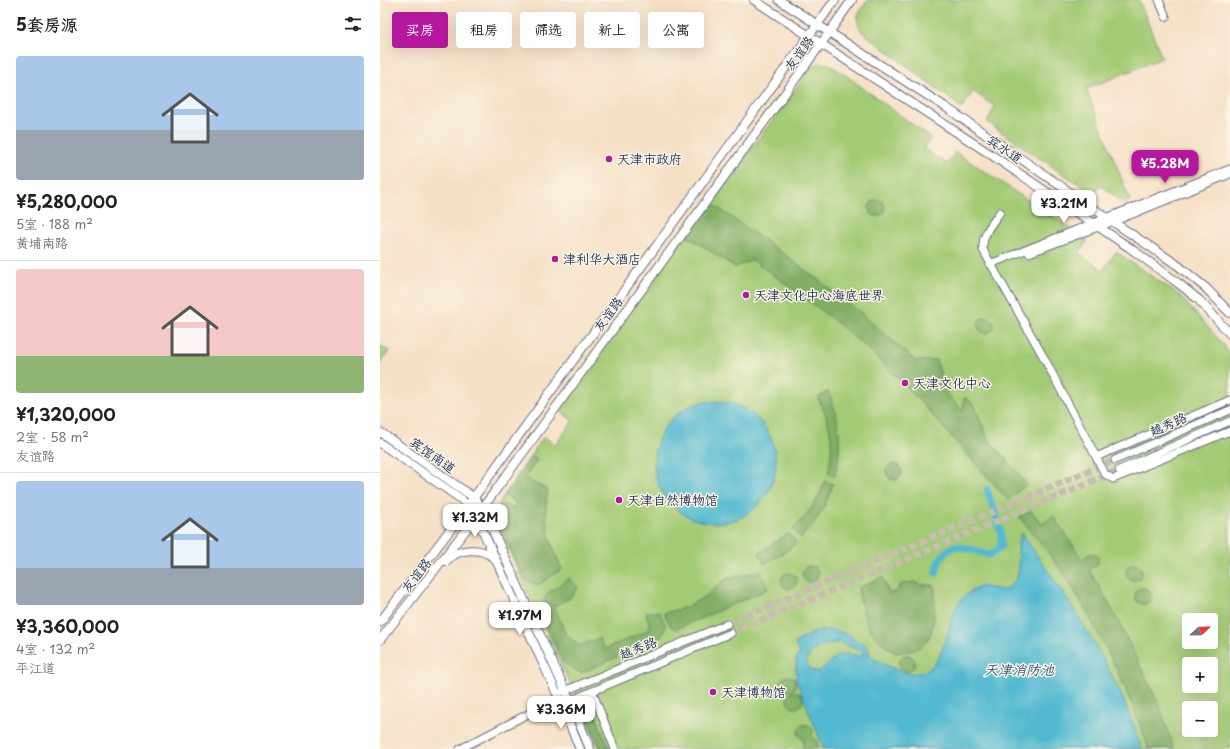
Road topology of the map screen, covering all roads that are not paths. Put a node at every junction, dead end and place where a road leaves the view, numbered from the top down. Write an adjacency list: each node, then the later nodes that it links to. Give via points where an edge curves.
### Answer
1 (754, 0): 9 (main road, 宾水道)
2 (779, 0): 7 (main road, 宾水道)
3 (835, 0): 7 (main road, 友谊路)
4 (852, 0): 8 (main road, 友谊路)
5 (1159, 0): 6 (street)
6 (1166, 17)
7 (818, 24): 8 (main road, 宾水道); 9 (main road, 友谊路)
8 (830, 32): 10 (main road, 友谊路); 14 (main road, 宾水道, via 944,106)
9 (810, 36): 10 (main road, 宾水道); 28 (main road, 友谊路)
10 (821, 44): 15 (main road, 宾水道); 30 (main road, 友谊路)
11 (1230, 169): 14 (street)
12 (1230, 174): 14 (street)
13 (1002, 213): 16 (street, via 982,241 982,250)
14 (1110, 220): 15 (street); 17 (main road, 宾水道, via 1176,264 1206,288)
15 (1095, 225): 16 (street); 18 (main road, 宾水道, via 1178,283 1199,300)
16 (992, 265): 25 (street)
17 (1230, 313)
18 (1230, 334)
19 (1230, 400): 25 (street)
20 (1230, 410): 26 (street, 越秀路)
21 (1230, 421): 27 (street, 越秀路)
22 (1230, 431): 25 (street, via 1113,479 1105,474)
23 (380, 432): 28 (main road, 宾馆南道)
24 (380, 443): 29 (main road, 宾馆南道)
25 (1096, 457)
26 (1115, 460)
27 (1119, 470)
28 (473, 497): 29 (main road, 友谊路); 30 (main road, 宾馆南道)
29 (468, 505): 31 (main road, 宾馆南道); 34 (main road, 友谊路)
30 (482, 508): 31 (main road, 友谊路); 38 (main road, 宾馆南道)
31 (476, 516): 32 (main road, 宾馆南道); 33 (main road, 友谊路)
32 (497, 561): 33 (main road, via 484,552 462,551 448,559); 40 (main road, 宾馆南道)
33 (428, 578): 37 (main road, 友谊路)
34 (380, 622)
35 (728, 624): 38 (street, 越秀路)
36 (731, 633): 39 (street, 越秀路)
37 (380, 640)
38 (565, 690): 40 (street, 越秀路); 41 (main road, 宾馆南道)
39 (592, 691): 41 (street, 越秀路); 45 (street)
40 (559, 699): 41 (street, 越秀路); 42 (street); 43 (main road, 宾馆南道)
41 (570, 701): 44 (main road, 宾馆南道)
42 (460, 749)
43 (580, 749)
44 (590, 749)
45 (615, 749)

